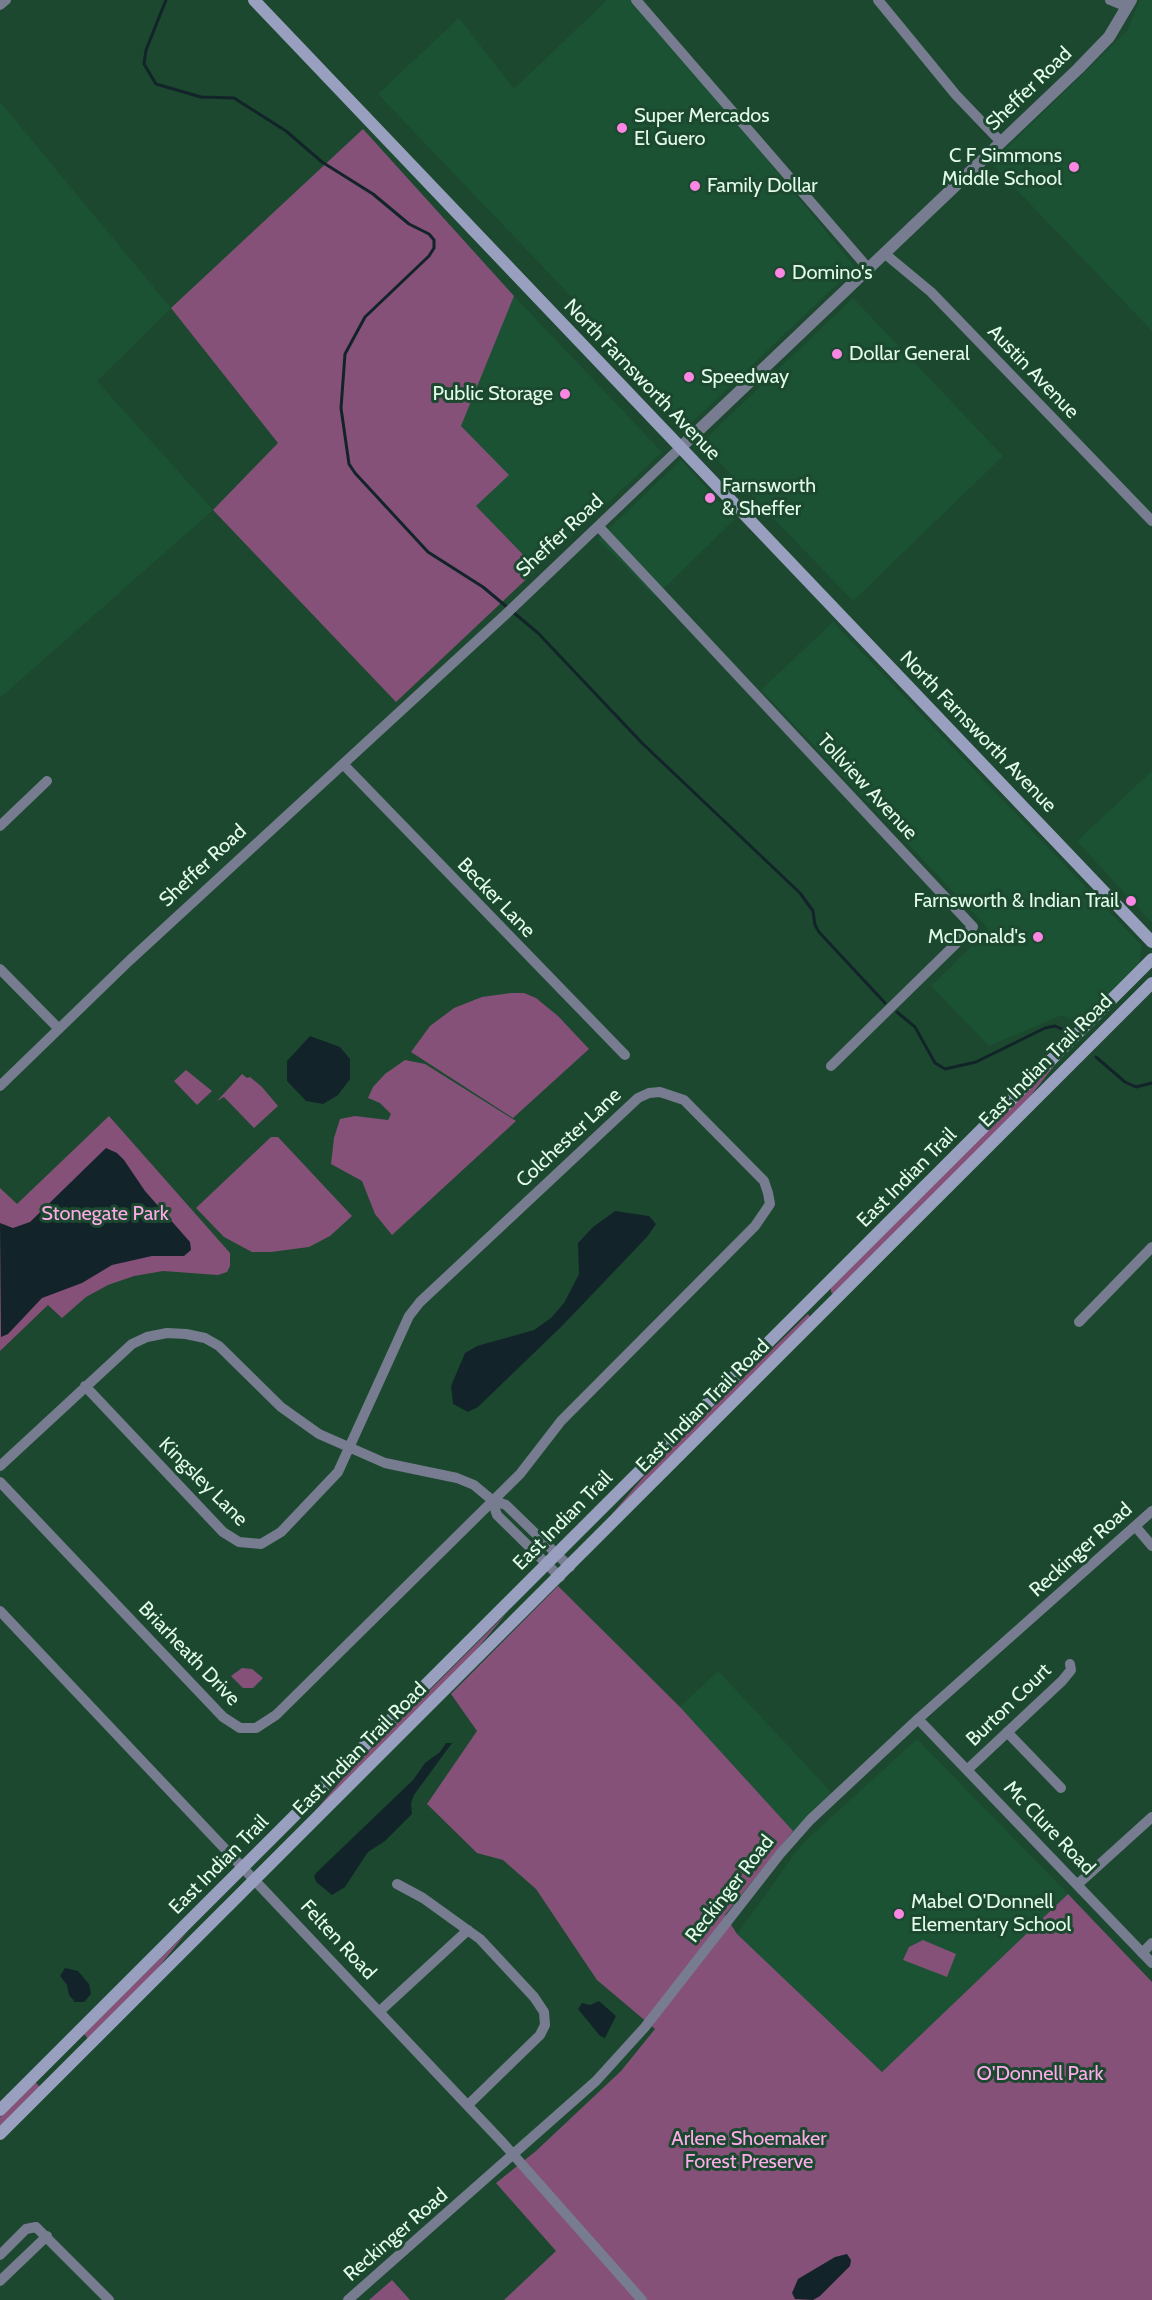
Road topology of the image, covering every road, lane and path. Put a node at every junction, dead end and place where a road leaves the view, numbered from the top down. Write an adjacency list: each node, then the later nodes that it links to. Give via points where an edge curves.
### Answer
1 (6, 0): 7 (street)
2 (254, 0): 11 (main road, North Farnsworth Avenue)
3 (636, 0): 10 (street)
4 (878, 0): 8 (street)
5 (1110, 0): 6 (street)
6 (1129, 4): 8 (street, Sheffer Road, via 1097,50)
7 (0, 5)
8 (1000, 142): 9 (street, Sheffer Road)
9 (884, 253): 10 (street, Sheffer Road); 12 (street, Austin Avenue, via 931,292)
10 (868, 268): 11 (street, Sheffer Road)
11 (680, 448): 13 (street, Sheffer Road); 17 (main road, North Farnsworth Avenue)
12 (1152, 520)
13 (599, 527): 14 (street, Sheffer Road); 23 (street, Tollview Avenue, via 973,927)
14 (343, 764): 21 (street, Sheffer Road); 22 (street, Becker Lane)
15 (47, 781): 16 (street)
16 (0, 826)
17 (1152, 942)
18 (1152, 959): 26 (main road, East Indian Trail)
19 (0, 969): 21 (street)
20 (1152, 983): 27 (main road, East Indian Trail Road)
21 (59, 1029): 24 (street, Sheffer Road)
22 (626, 1055)
23 (831, 1066)
24 (0, 1086)
25 (1152, 1247): 28 (street)
26 (815, 1297): 27 (main road); 37 (main road, East Indian Trail)
27 (827, 1309): 39 (main road, East Indian Trail Road)
28 (1079, 1322)
29 (85, 1386): 30 (street, via 132,1344 147,1337 167,1333 205,1338 219,1346 294,1418); 30 (street, Kingsley Lane, via 223,1532 251,1545 281,1532 331,1482); 31 (street)
30 (351, 1449): 33 (street, via 396,1466 457,1478 474,1485); 33 (street, Colchester Lane, via 409,1316 420,1302 638,1098 649,1093 671,1093 684,1100 764,1181 770,1204 755,1226 561,1421 520,1474)
31 (0, 1466)
32 (0, 1482): 33 (street, Briarheath Drive, via 223,1717 248,1729 266,1724 276,1715)
33 (492, 1500): 37 (street, via 506,1505); 38 (street, via 497,1515)
34 (1152, 1511): 35 (street, Reckinger Road)
35 (1135, 1526): 36 (street); 43 (street, Reckinger Road)
36 (1152, 1546)
37 (557, 1555): 38 (main road, East Indian Trail); 39 (street)
38 (547, 1565): 40 (street); 48 (main road, East Indian Trail)
39 (570, 1567): 40 (main road, East Indian Trail Road)
40 (560, 1577): 49 (main road, East Indian Trail Road)
41 (0, 1611): 48 (street, Felten Road)
42 (1070, 1664): 44 (street, Burton Court, via 1071,1670 1062,1681)
43 (918, 1719): 45 (street, Mc Clure Road); 60 (street, Reckinger Road, via 794,1837 626,2050)
44 (1007, 1732): 45 (street, Burton Court); 46 (street)
45 (967, 1770): 51 (street, Mc Clure Road)
46 (1061, 1788)
47 (1152, 1816): 51 (street)
48 (244, 1868): 49 (street, Felten Road); 58 (main road, East Indian Trail)
49 (256, 1880): 56 (street, Felten Road); 59 (main road, East Indian Trail)
50 (397, 1884): 52 (street)
51 (1078, 1884): 54 (street, Mc Clure Road)
52 (468, 1930): 56 (street); 57 (street, via 534,1997 546,2019 534,2042)
53 (1152, 1943): 54 (street)
54 (1142, 1953): 55 (street, Mc Clure Road)
55 (1152, 1964)
56 (380, 2011): 57 (street, Felten Road)
57 (468, 2105): 60 (street, Felten Road)
58 (0, 2110)
59 (0, 2134)
60 (514, 2156): 65 (street, Reckinger Road); 66 (street, Felten Road)
61 (44, 2233): 62 (street, via 36,2227 26,2229); 63 (street); 64 (street)
62 (0, 2255)
63 (0, 2281)
64 (109, 2300)
65 (348, 2300)
66 (642, 2300)

